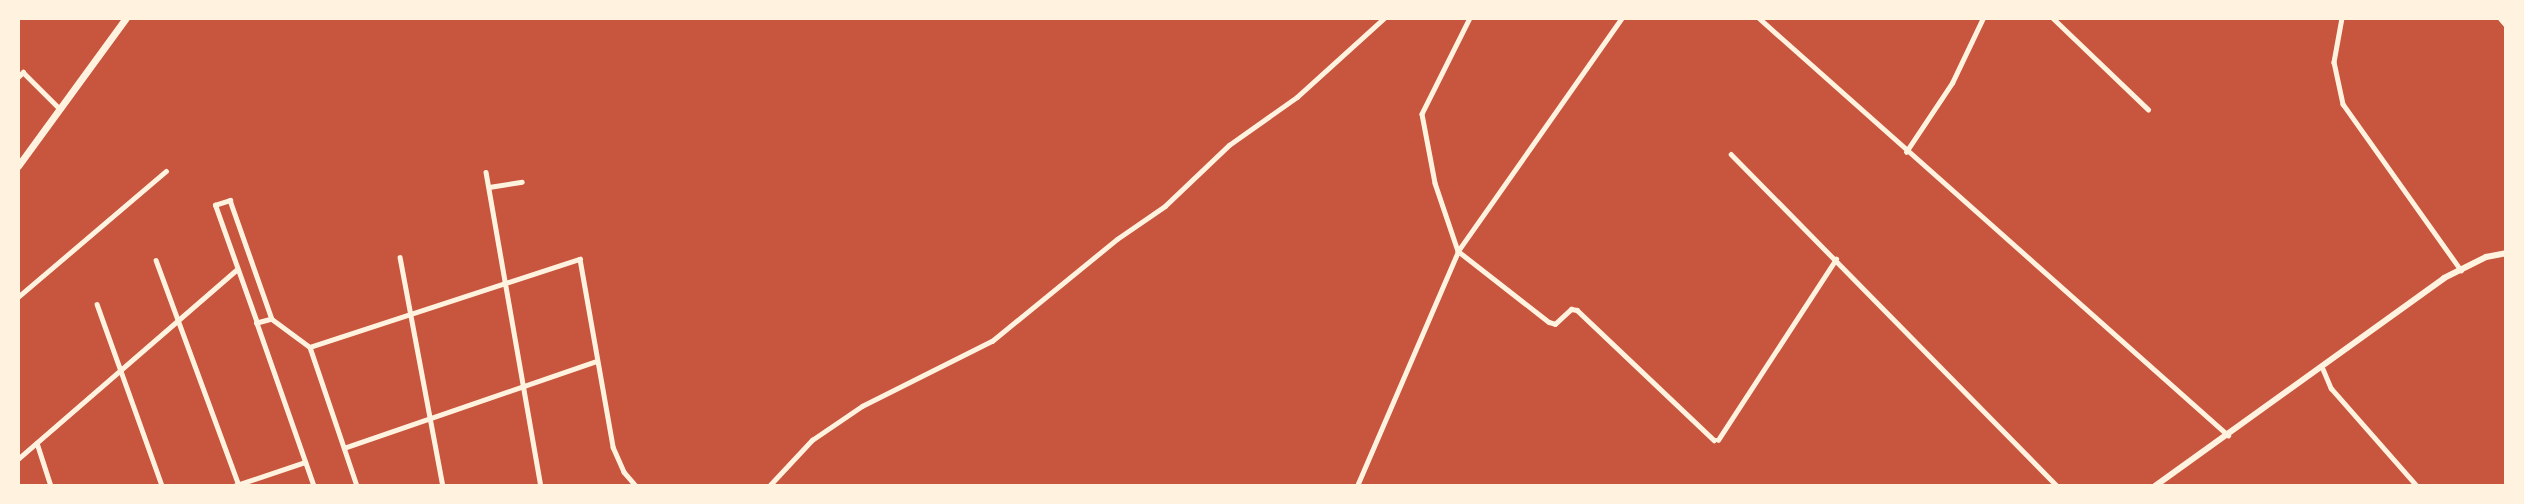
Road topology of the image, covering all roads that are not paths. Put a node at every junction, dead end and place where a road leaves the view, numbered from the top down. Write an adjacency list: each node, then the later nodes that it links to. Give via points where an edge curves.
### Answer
1 (126, 18): 14 (main road)
2 (1384, 18): 55 (street, via 1297,97 1229,145 1165,206 1117,239 992,341 862,406 812,440)
3 (1470, 18): 22 (street, via 1422,114 1435,183)
4 (1622, 18): 22 (street)
5 (1759, 18): 15 (street)
6 (1983, 18): 15 (street, via 1952,84)
7 (2053, 18): 13 (street)
8 (2342, 18): 28 (street, via 2334,62 2343,105)
9 (2501, 18): 10 (street); 11 (street)
10 (2506, 20)
11 (2506, 25)
12 (18, 77): 14 (street, via 23,72)
13 (2148, 109)
14 (60, 110): 17 (main road)
15 (1906, 152): 42 (street)
16 (1731, 154): 25 (street)
17 (18, 166)
18 (166, 171): 30 (street)
19 (486, 172): 21 (street)
20 (522, 182): 21 (street)
21 (489, 187): 29 (street)
22 (1458, 251): 25 (street, via 1549,322 1555,324 1571,309 1577,310 1718,441); 56 (street)
23 (2506, 253): 28 (street)
24 (400, 257): 32 (street)
25 (1836, 259): 57 (street)
26 (156, 260): 33 (street)
27 (237, 269): 33 (street); 34 (street, via 215,205 230,200); 35 (street)
28 (2461, 270): 38 (street, via 2437,283)
29 (507, 285): 32 (street); 37 (street, via 580,259); 40 (street)
30 (18, 297)
31 (97, 304): 39 (street)
32 (411, 315): 36 (street); 41 (street)
33 (177, 318): 39 (street); 49 (street)
34 (272, 319): 35 (street); 36 (street)
35 (256, 323): 46 (street)
36 (310, 347): 44 (street)
37 (596, 361): 40 (street); 54 (street, via 616,459)
38 (2323, 369): 42 (street); 59 (street, via 2331,388)
39 (121, 371): 43 (street); 48 (street)
40 (524, 386): 41 (street); 53 (street)
41 (430, 418): 44 (street); 52 (street)
42 (2229, 435): 58 (street)
43 (37, 443): 45 (street); 47 (street)
44 (344, 448): 51 (street)
45 (18, 459)
46 (305, 462): 49 (street); 50 (street)
47 (51, 486)
48 (162, 486)
49 (237, 486)
50 (314, 486)
51 (357, 486)
52 (443, 486)
53 (541, 486)
54 (636, 486)
55 (769, 486)
56 (1357, 486)
57 (2057, 486)
58 (2155, 486)
59 (2417, 486)

